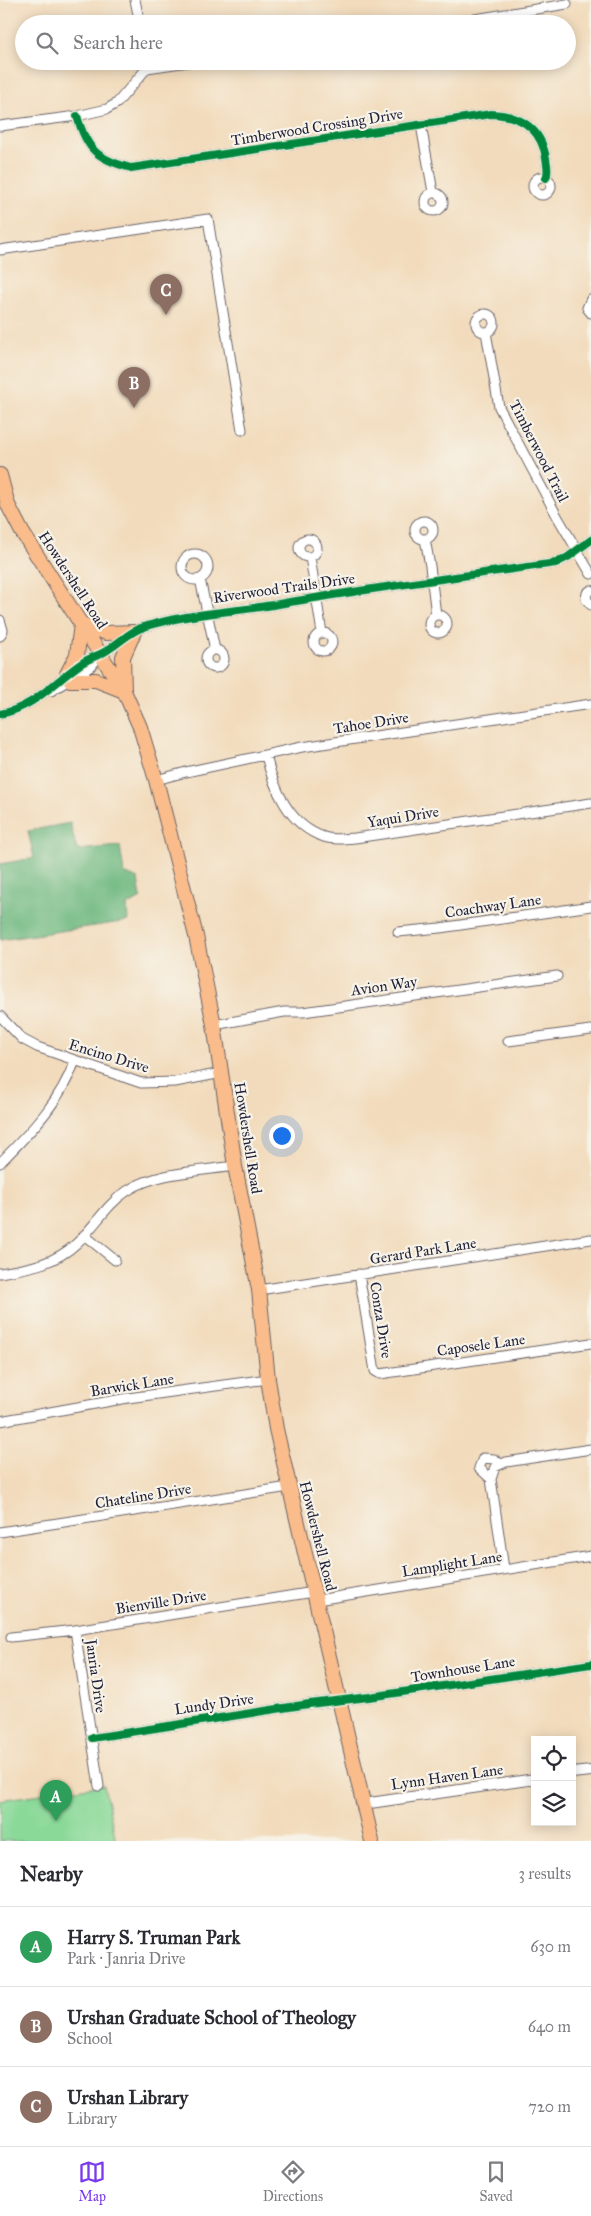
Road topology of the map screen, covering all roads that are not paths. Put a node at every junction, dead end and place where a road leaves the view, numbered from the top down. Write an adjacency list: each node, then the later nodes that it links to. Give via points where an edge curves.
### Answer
1 (135, 0): 3 (street)
2 (567, 4): 4 (street)
3 (138, 15)
4 (499, 15)
5 (142, 70): 6 (street, via 117,103)
6 (77, 116): 7 (street, Timberwood Crossing Drive, via 90,147 102,158 131,168); 8 (street)
7 (421, 125): 9 (street, Timberwood Crossing Drive, via 491,114 518,118 530,127 544,148); 10 (street)
8 (0, 126)
9 (546, 178)
10 (433, 192)
11 (0, 250): 15 (street, via 208,219)
12 (591, 299): 13 (street, via 587,304)
13 (591, 313)
14 (486, 332): 19 (street, Timberwood Trail, via 499,407)
15 (242, 430)
16 (0, 475): 30 (main road, Howdershell Road, via 8,505 22,532)
17 (425, 539): 23 (street)
18 (591, 540): 19 (street, Riverwood Trails Drive)
19 (577, 551): 21 (street, Timberwood Trail); 23 (street, Riverwood Trails Drive, via 556,563)
20 (310, 557): 25 (street)
21 (591, 574)
22 (200, 579): 27 (street)
23 (431, 581): 25 (street, Riverwood Trails Drive); 28 (street)
24 (591, 590): 26 (street, via 586,599)
25 (316, 596): 27 (street, Riverwood Trails Drive); 32 (street)
26 (591, 605)
27 (209, 613): 31 (street, Riverwood Trails Drive, via 169,620); 34 (street)
28 (436, 615)
29 (0, 620): 33 (street, via 3,630)
30 (81, 624): 31 (main road, via 106,633); 35 (main road, Howdershell Road); 36 (main road, via 77,655)
31 (134, 632): 35 (street, Riverwood Trails Drive); 37 (main road, via 123,657)
32 (322, 633)
33 (0, 636)
34 (215, 650)
35 (102, 654): 36 (street, Riverwood Trails Drive, via 90,667); 37 (main road, Howdershell Road)
36 (68, 677): 37 (main road, via 96,680); 39 (street, Riverwood Trails Drive, via 23,707)
37 (124, 691): 41 (main road, Howdershell Road, via 140,727)
38 (591, 704): 40 (street, Tahoe Drive)
39 (0, 714)
40 (266, 755): 41 (street, Tahoe Drive); 42 (street, Yaqui Drive, via 285,805 297,821 325,838 354,838)
41 (156, 780): 47 (main road, Howdershell Road, via 196,936)
42 (591, 803)
43 (591, 906): 44 (street, Coachway Lane)
44 (398, 932)
45 (558, 976): 47 (street, Avion Way, via 284,1012)
46 (0, 1016): 50 (street, Encino Drive, via 22,1038 37,1047)
47 (214, 1026): 51 (main road, Howdershell Road)
48 (591, 1030): 49 (street)
49 (508, 1041)
50 (75, 1061): 51 (street, Encino Drive, via 141,1083 175,1082); 52 (street, via 55,1102)
51 (222, 1073): 53 (main road, Howdershell Road)
52 (0, 1162)
53 (235, 1166): 54 (street, via 169,1176 138,1185 112,1204); 59 (main road, Howdershell Road)
54 (84, 1235): 56 (street); 57 (street, via 53,1260 33,1268)
55 (591, 1239): 58 (street, Gerard Park Lane)
56 (114, 1260)
57 (0, 1273)
58 (359, 1274): 59 (street, Gerard Park Lane); 61 (street, Conza Drive)
59 (258, 1290): 62 (main road, Howdershell Road)
60 (591, 1343): 61 (street, Caposele Lane, via 380,1374)
61 (375, 1371)
62 (268, 1379): 63 (street, Barwick Lane, via 128,1398); 67 (main road, Howdershell Road)
63 (0, 1421)
64 (591, 1449): 65 (street)
65 (500, 1464): 66 (street, via 492,1472); 66 (street, via 487,1457 482,1458 479,1468)
66 (491, 1479): 70 (street)
67 (289, 1487): 68 (street, Chateline Drive); 71 (main road, Howdershell Road)
68 (0, 1532)
69 (591, 1556): 70 (street, Lamplight Lane)
70 (504, 1569): 71 (street, Lamplight Lane)
71 (316, 1596): 72 (street, Bienville Drive); 75 (main road, Howdershell Road)
72 (75, 1630): 73 (street, Bienville Drive); 76 (street, Janria Drive)
73 (11, 1637)
74 (591, 1664): 75 (street, Townhouse Lane)
75 (339, 1699): 76 (street, Lundy Drive); 81 (main road, Howdershell Road)
76 (92, 1738): 80 (street, Janria Drive)
77 (591, 1770): 78 (street)
78 (576, 1772)
79 (531, 1780): 81 (street, Lynn Haven Lane)
80 (99, 1786)
81 (363, 1804): 82 (main road, Howdershell Road)
82 (372, 1841)

